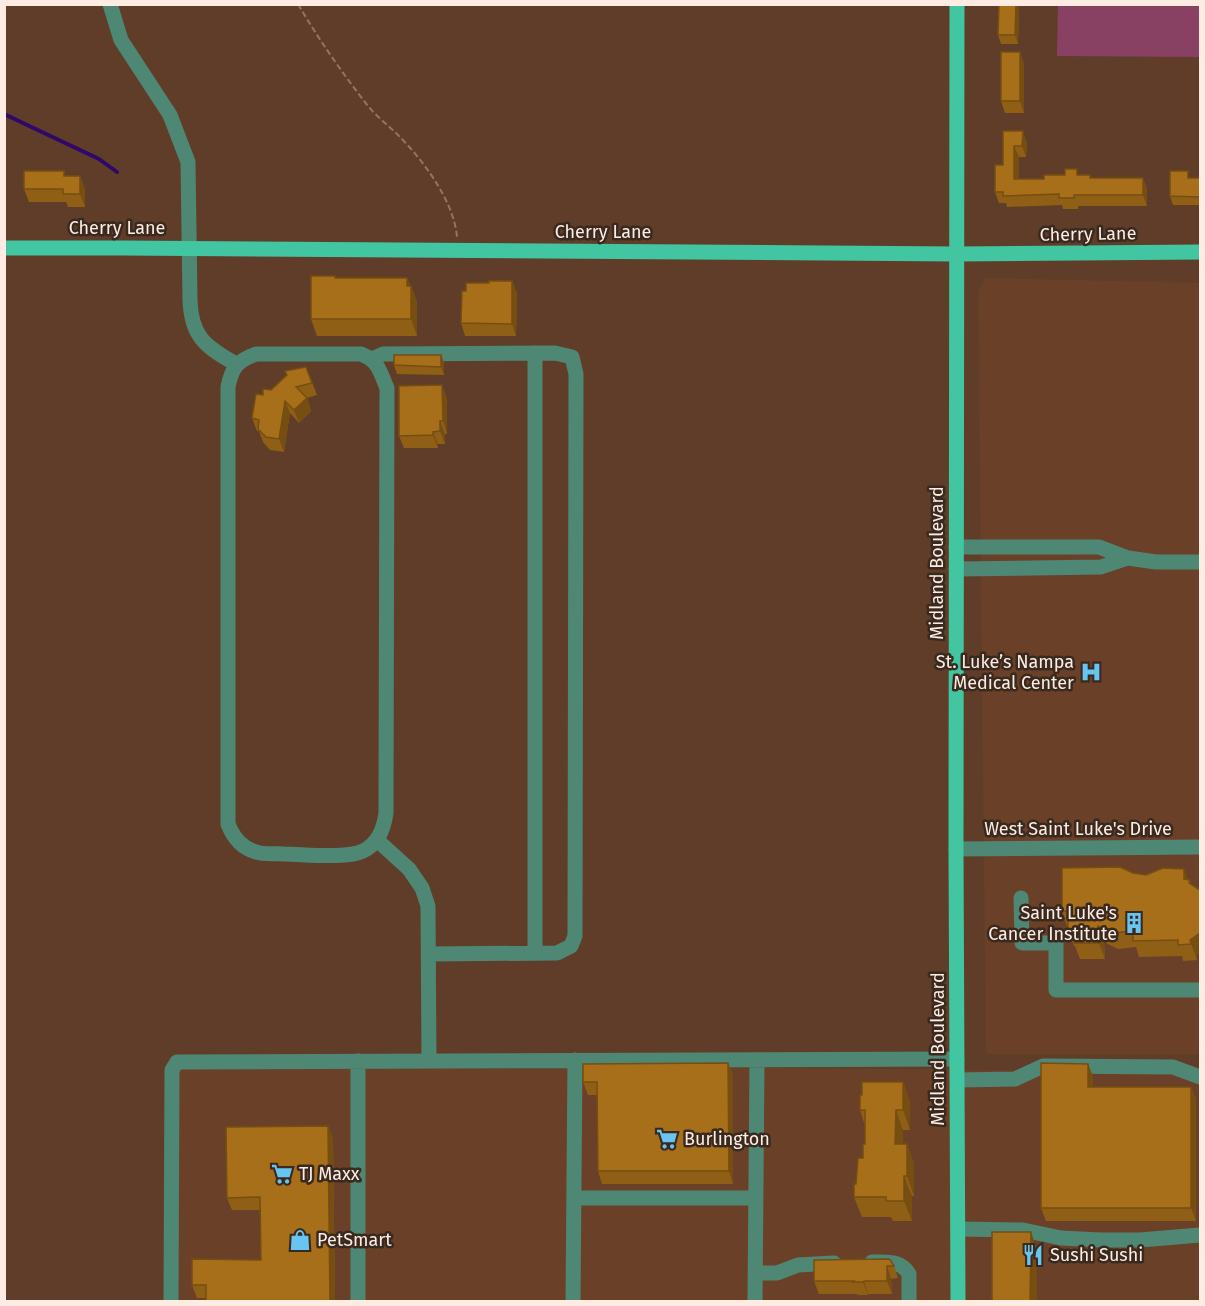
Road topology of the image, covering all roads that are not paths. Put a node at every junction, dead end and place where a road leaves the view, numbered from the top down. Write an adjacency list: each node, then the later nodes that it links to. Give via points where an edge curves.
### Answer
1 (110, 4): 4 (street, via 121,40 170,114 188,162)
2 (957, 4): 6 (main road, Midland Boulevard)
3 (4, 248): 4 (main road, Cherry Lane)
4 (190, 248): 6 (main road, Cherry Lane); 9 (street, via 193,325 202,340)
5 (1200, 252): 6 (main road, Cherry Lane)
6 (956, 254): 10 (main road, Midland Boulevard)
7 (535, 354): 8 (street, via 383,354); 18 (street); 18 (street, via 572,357 576,374 575,936 571,946 557,953)
8 (372, 359): 9 (street, via 361,354 256,354); 14 (street, via 387,388 388,400 386,813)
9 (236, 364): 14 (street, via 228,387 228,824 232,836 257,853 354,854)
10 (956, 547): 11 (street, via 1100,547); 13 (main road, Midland Boulevard)
11 (1128, 558): 12 (street); 13 (street, via 1101,567)
12 (1200, 562)
13 (956, 569): 16 (main road, Midland Boulevard)
14 (377, 840): 19 (street, via 409,869 422,888 428,906)
15 (1200, 847): 16 (street, West Saint Luke's Drive)
16 (956, 849): 21 (main road, Midland Boulevard)
17 (1021, 898): 20 (street, via 1022,943 1056,943 1056,990)
18 (535, 953): 19 (street)
19 (429, 954): 25 (street)
20 (1200, 990)
21 (957, 1059): 23 (street); 27 (main road, Midland Boulevard)
22 (575, 1060): 23 (street); 25 (street); 28 (street)
23 (757, 1060): 29 (street)
24 (358, 1061): 25 (street); 33 (street, via 177,1062 172,1070); 34 (street)
25 (429, 1061)
26 (1200, 1077): 27 (street, via 1173,1067 1043,1066 1015,1079)
27 (958, 1080): 30 (main road, Midland Boulevard)
28 (574, 1197): 29 (street); 35 (street)
29 (756, 1198): 32 (street)
30 (958, 1229): 31 (street, via 1023,1230 1061,1238 1100,1240); 38 (main road, Midland Boulevard)
31 (1200, 1235)
32 (755, 1273): 36 (street); 37 (street, via 777,1273 798,1265 896,1262 909,1274)
33 (171, 1302)
34 (358, 1302)
35 (573, 1302)
36 (754, 1302)
37 (909, 1302)
38 (958, 1302)

